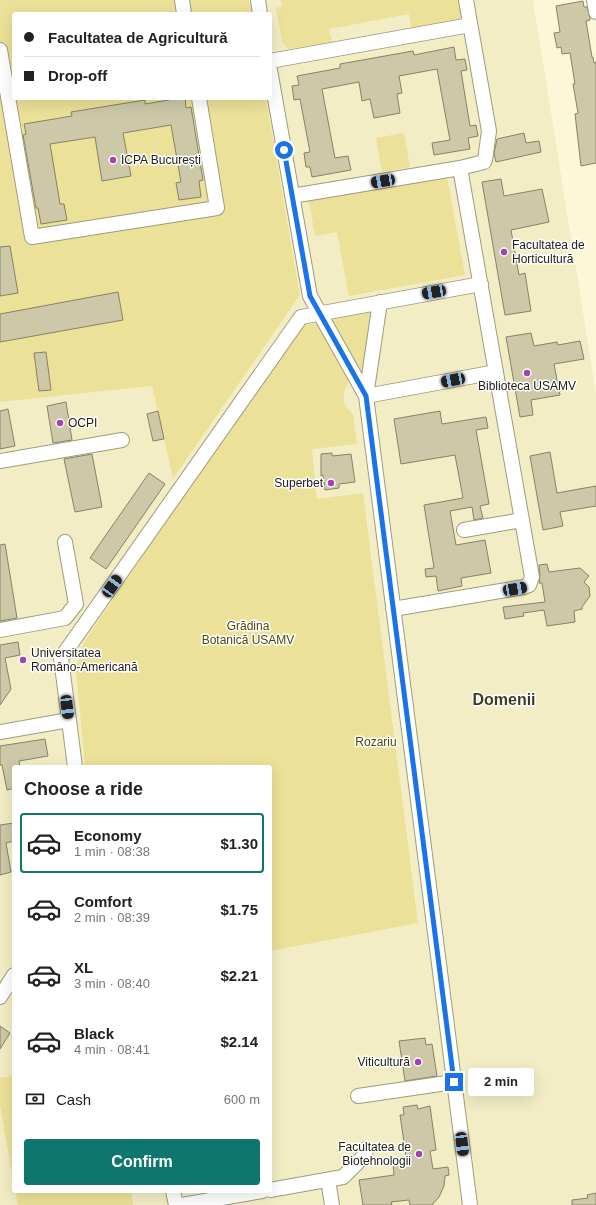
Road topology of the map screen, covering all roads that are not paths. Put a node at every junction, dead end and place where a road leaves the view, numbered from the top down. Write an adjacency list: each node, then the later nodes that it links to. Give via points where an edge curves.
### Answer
1 (182, 0): 5 (street)
2 (258, 0): 6 (street)
3 (466, 0): 8 (street)
4 (594, 0): 7 (street)
5 (184, 12)
6 (260, 12)
7 (596, 12)
8 (470, 25): 10 (street); 13 (street, via 489,131 484,162)
9 (0, 50): 12 (street, via 32,237 217,208)
10 (272, 61)
11 (272, 81): 14 (street)
12 (199, 100)
13 (460, 168): 14 (street); 15 (street)
14 (292, 196): 17 (street, via 310,296)
15 (481, 284): 16 (street); 18 (street)
16 (380, 302): 17 (street); 19 (street)
17 (320, 313): 19 (street); 27 (street, via 301,316 61,658)
18 (496, 372): 19 (street); 22 (street)
19 (366, 396): 25 (street)
20 (122, 440): 21 (street)
21 (0, 461)
22 (522, 520): 23 (street); 25 (street, via 532,577 529,585)
23 (464, 530)
24 (65, 542): 26 (street, via 76,604 65,618)
25 (393, 609): 32 (street)
26 (0, 630)
27 (68, 720): 28 (street); 29 (street)
28 (0, 732)
29 (75, 765)
30 (12, 978): 31 (street)
31 (0, 997)
32 (454, 1082): 33 (street); 42 (street)
33 (358, 1096)
34 (366, 1149): 35 (street, via 365,1155 343,1177)
35 (328, 1180): 36 (street); 41 (street)
36 (272, 1190)
37 (174, 1193): 39 (street)
38 (251, 1193): 40 (street)
39 (176, 1205)
40 (182, 1205)
41 (332, 1205)
42 (470, 1205)

